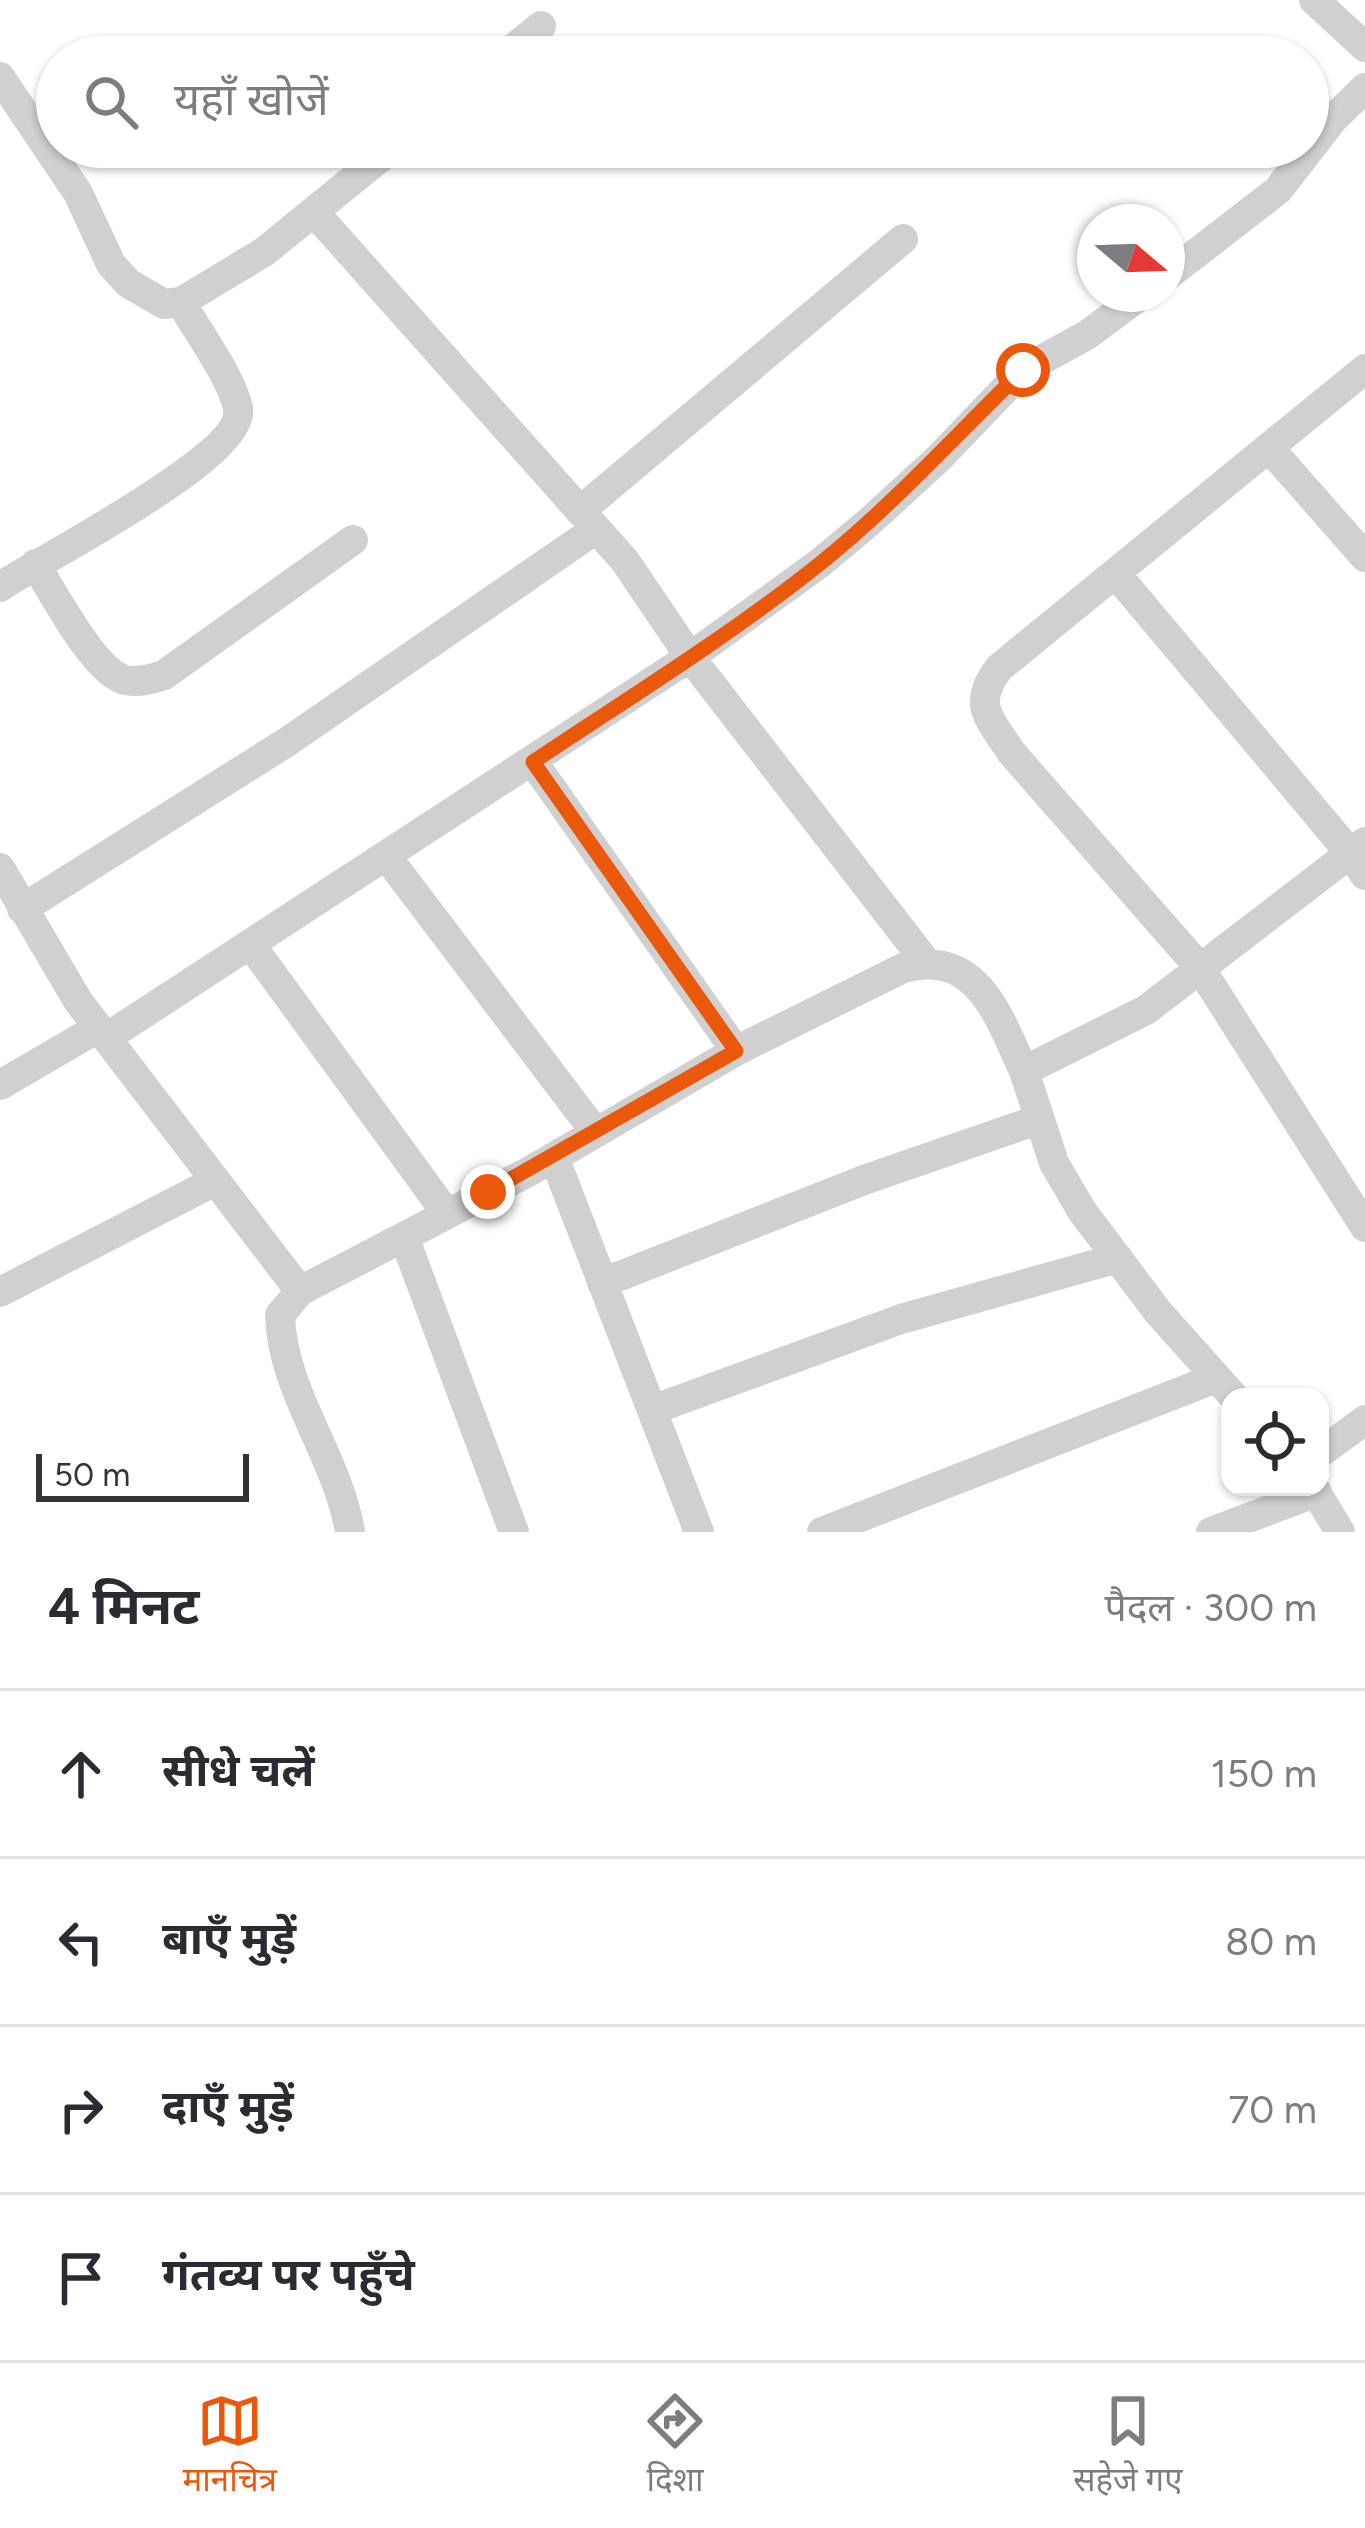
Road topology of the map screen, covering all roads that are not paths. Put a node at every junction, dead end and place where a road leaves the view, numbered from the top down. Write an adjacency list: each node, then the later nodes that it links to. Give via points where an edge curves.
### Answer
1 (1318, 1): 4 (street)
2 (541, 26): 3 (street)
3 (529, 36)
4 (1365, 47)
5 (0, 76): 8 (street)
6 (1365, 88): 7 (street)
7 (1329, 124)
8 (36, 130)
9 (61, 168): 15 (street, via 111,265 147,297)
10 (367, 168): 12 (street)
11 (1295, 168): 14 (street)
12 (314, 212): 15 (street); 19 (street)
13 (903, 239): 19 (street)
14 (1185, 261)
15 (181, 302): 22 (street, via 231,392 236,425 182,477)
16 (1118, 312): 25 (street, via 1023,370 869,522)
17 (1365, 369): 18 (street)
18 (1270, 449): 21 (street); 23 (street)
19 (588, 520): 25 (street); 30 (street, via 287,742)
20 (352, 540): 22 (street, via 146,680 126,680 94,655)
21 (1365, 556)
22 (35, 564): 24 (street)
23 (1116, 574): 28 (street); 33 (street, via 999,668 982,700 1011,752)
24 (0, 587)
25 (690, 657): 26 (street); 32 (street)
26 (533, 762): 27 (street); 35 (street)
27 (387, 857): 31 (street); 39 (street)
28 (1360, 857): 33 (street)
29 (0, 869): 30 (street)
30 (22, 909): 34 (street)
31 (251, 945): 34 (street); 42 (street)
32 (926, 962): 35 (street); 36 (street, via 968,976 990,999)
33 (1201, 968): 36 (street, via 1146,1010); 43 (street)
34 (102, 1033): 37 (street); 41 (street)
35 (736, 1051): 39 (street)
36 (1024, 1071): 38 (street)
37 (0, 1084)
38 (1037, 1120): 45 (street, via 1082,1211); 46 (street)
39 (596, 1132): 40 (street)
40 (554, 1156): 42 (street); 46 (street)
41 (215, 1181): 47 (street); 48 (street)
42 (447, 1214): 44 (street)
43 (1365, 1227)
44 (404, 1237): 47 (street); 57 (street)
45 (1118, 1258): 49 (street); 51 (street, via 901,1319)
46 (602, 1283): 51 (street)
47 (300, 1291): 56 (street, via 280,1315 280,1333)
48 (0, 1292)
49 (1225, 1388)
50 (1221, 1389): 59 (street)
51 (652, 1410): 58 (street)
52 (1365, 1420): 53 (street)
53 (1329, 1447)
54 (1300, 1496): 60 (street)
55 (1319, 1496): 61 (street)
56 (350, 1532)
57 (514, 1532)
58 (699, 1532)
59 (821, 1532)
60 (1211, 1532)
61 (1340, 1532)

